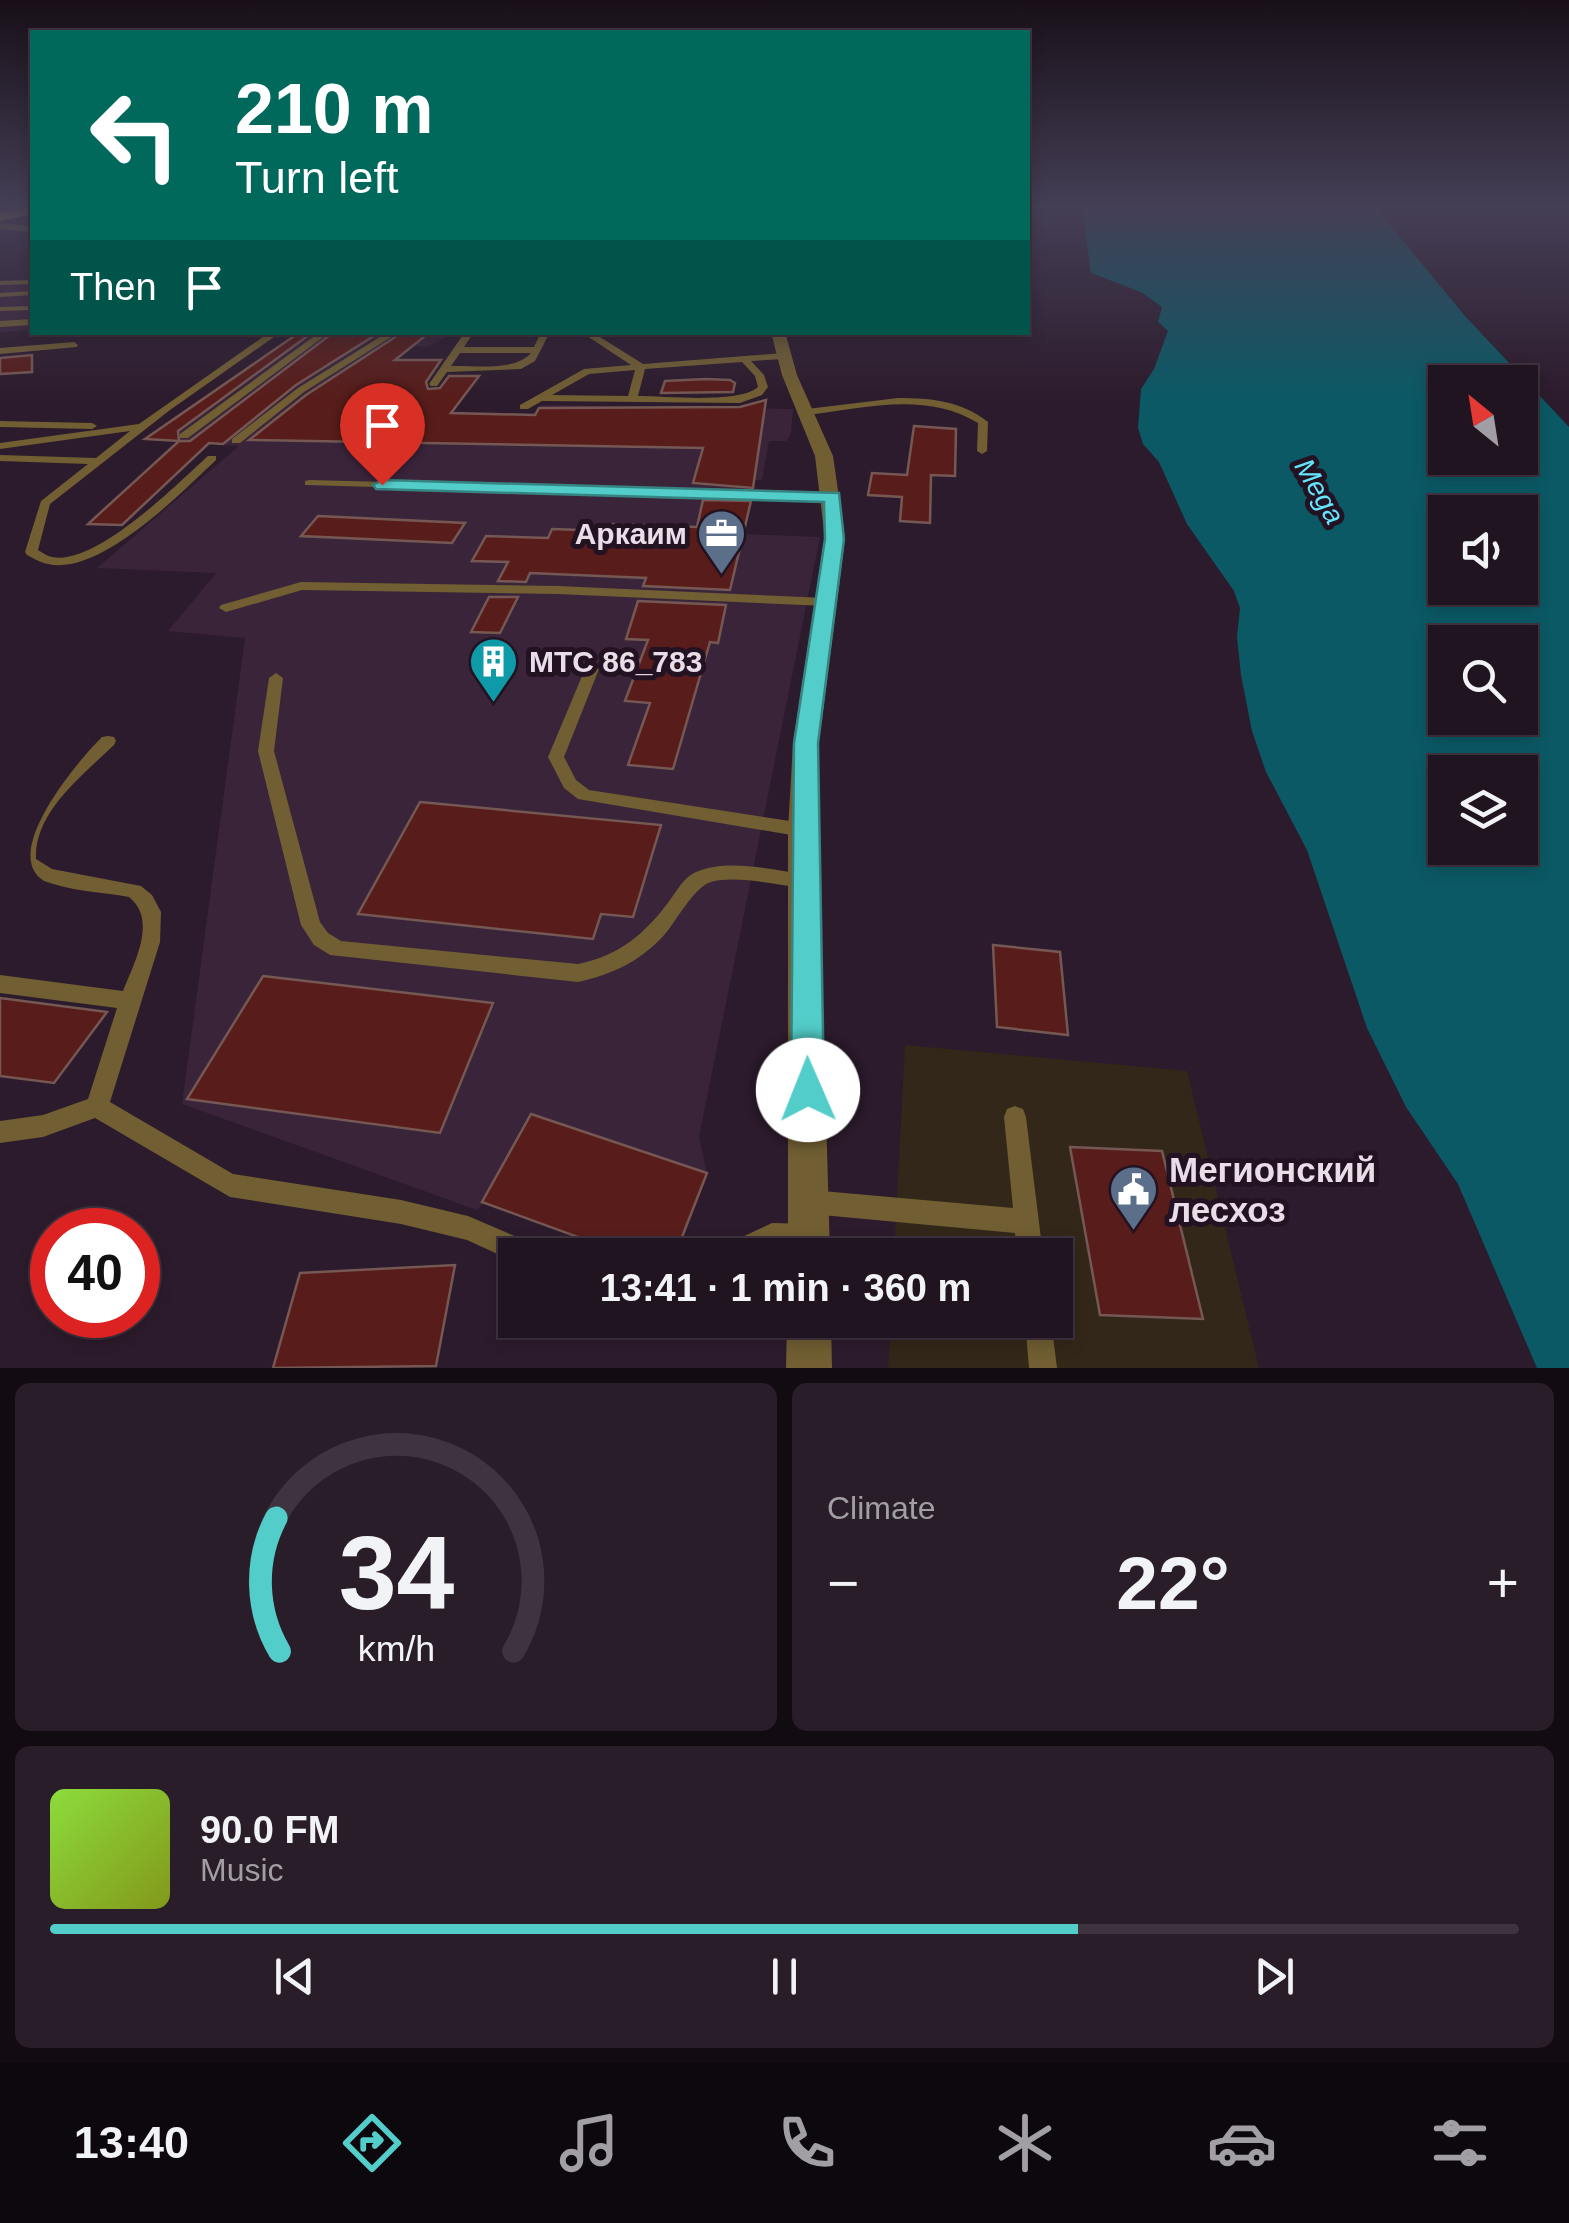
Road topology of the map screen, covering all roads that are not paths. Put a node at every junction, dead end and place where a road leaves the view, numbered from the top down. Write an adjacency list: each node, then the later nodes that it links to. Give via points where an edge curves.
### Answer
1 (30, 282): 2 (lane)
2 (0, 283)
3 (30, 293): 4 (lane)
4 (0, 295)
5 (30, 308): 6 (lane)
6 (0, 309)
7 (30, 322): 8 (lane)
8 (0, 324)
9 (274, 335): 29 (lane)
10 (322, 335): 30 (lane)
11 (389, 335): 31 (lane)
12 (468, 335): 17 (lane)
13 (544, 335): 18 (lane)
14 (590, 335): 21 (lane)
15 (780, 344): 20 (lane); 27 (street)
16 (74, 345): 19 (lane)
17 (458, 350): 18 (lane); 22 (lane)
18 (537, 350): 22 (lane, via 518,367)
19 (0, 351)
20 (744, 359): 21 (lane); 25 (lane, via 759,375 759,394 732,401)
21 (641, 366): 24 (lane, via 587,370); 25 (lane)
22 (444, 370): 23 (lane)
23 (434, 384)
24 (540, 398): 25 (lane); 26 (lane)
25 (632, 400)
26 (524, 407)
27 (807, 412): 33 (lane, via 954,404 984,422); 38 (street)
28 (0, 424): 29 (lane)
29 (141, 426): 32 (lane); 36 (lane)
30 (184, 436)
31 (236, 441)
32 (0, 446)
33 (982, 451)
34 (0, 458): 36 (lane)
35 (212, 458): 36 (lane, via 106,547 66,560 37,558 30,552 45,503)
36 (99, 461)
37 (308, 484): 38 (lane)
38 (833, 497): 39 (street)
39 (826, 602): 40 (lane, via 301,586); 44 (street, via 806,743)
40 (226, 608)
41 (592, 669): 44 (lane, via 556,757 584,795)
42 (276, 678): 45 (lane, via 266,751 311,925 336,949 591,971 629,958 648,942 702,877)
43 (108, 741): 47 (lane, via 35,821 24,850 36,871 146,897 152,926)
44 (803, 830): 45 (street)
45 (804, 881): 51 (street)
46 (0, 984): 47 (lane)
47 (130, 1000): 48 (lane)
48 (97, 1107): 50 (lane); 55 (lane, via 230,1186 401,1212)
49 (1015, 1117): 52 (lane)
50 (0, 1132)
51 (809, 1202): 52 (lane); 53 (street)
52 (1026, 1222): 54 (lane)
53 (809, 1238)
54 (1028, 1238)
55 (498, 1241)
56 (809, 1338): 58 (street)
57 (1040, 1338): 59 (lane)
58 (809, 1368)
59 (1043, 1368)

